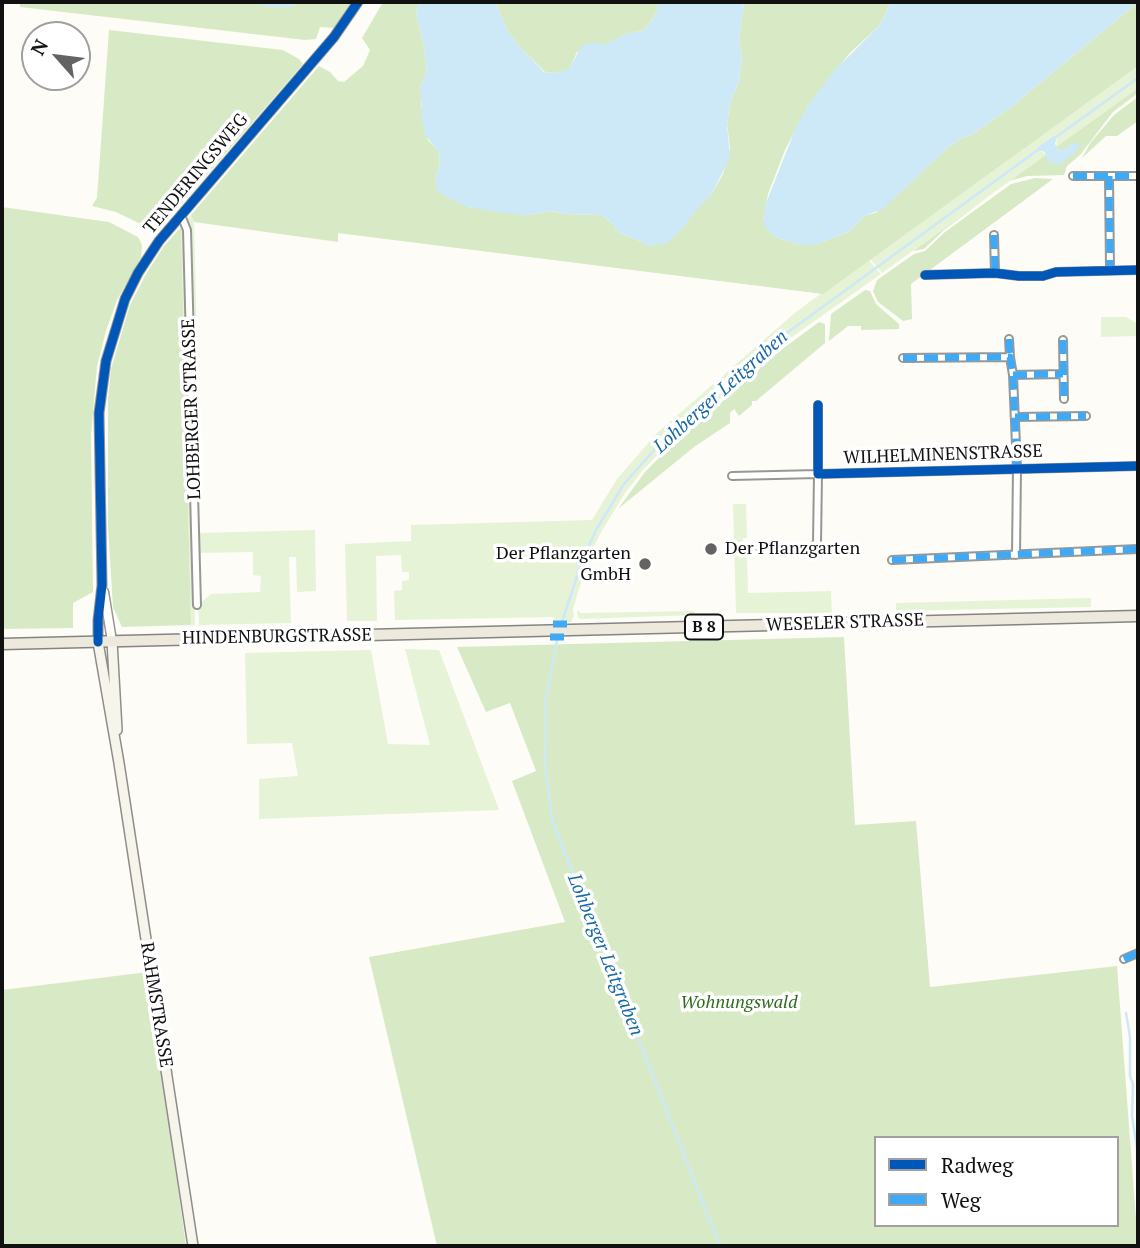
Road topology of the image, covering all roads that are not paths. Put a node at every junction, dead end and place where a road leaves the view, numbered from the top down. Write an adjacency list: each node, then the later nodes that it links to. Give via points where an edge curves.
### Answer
1 (358, 2): 5 (street, TENDERINGSWEG, via 345,24)
2 (1073, 176): 3 (street)
3 (1109, 176): 4 (street); 7 (street)
4 (1138, 176)
5 (181, 215): 29 (street, TENDERINGSWEG, via 138,273 106,361 99,414); 30 (street, LOHBERGER STRASSE, via 187,230)
6 (994, 235): 9 (street)
7 (1110, 270): 8 (street); 9 (street, via 1043,276)
8 (1138, 270)
9 (995, 272): 10 (street)
10 (925, 275)
11 (1009, 338): 13 (street)
12 (1063, 340): 15 (street)
13 (1010, 356): 14 (street); 16 (street)
14 (903, 358)
15 (1063, 374): 16 (street); 17 (street)
16 (1013, 375): 20 (street)
17 (1064, 399)
18 (818, 405): 23 (street, WILHELMINENSTRASSE)
19 (1086, 416): 20 (street)
20 (1015, 417): 22 (street)
21 (1138, 466): 22 (street, WILHELMINENSTRASSE)
22 (1017, 469): 23 (street, WILHELMINENSTRASSE); 27 (street)
23 (818, 474): 24 (street, WILHELMINENSTRASSE); 25 (street, WILHELMINENSTRASSE, via 817,542 808,551 774,552)
24 (732, 476)
25 (758, 546)
26 (1138, 549): 27 (street)
27 (1016, 555): 28 (street)
28 (892, 560)
29 (102, 585): 33 (street, TENDERINGSWEG); 34 (street, TENDERINGSWEG)
30 (197, 605)
31 (1138, 616): 32 (main road, WESELER STRASSE / B 8)
32 (552, 630): 33 (main road, HINDENBURGSTRASSE / B 8)
33 (112, 641): 34 (main road, HINDENBURGSTRASSE / B 8); 36 (main road, RAHMSTRASSE)
34 (98, 642): 35 (main road, HINDENBURGSTRASSE / B 8); 36 (main road, RAHMSTRASSE)
35 (2, 644)
36 (119, 763): 39 (main road, RAHMSTRASSE)
37 (1138, 953): 38 (street)
38 (1124, 959)
39 (193, 1246)

